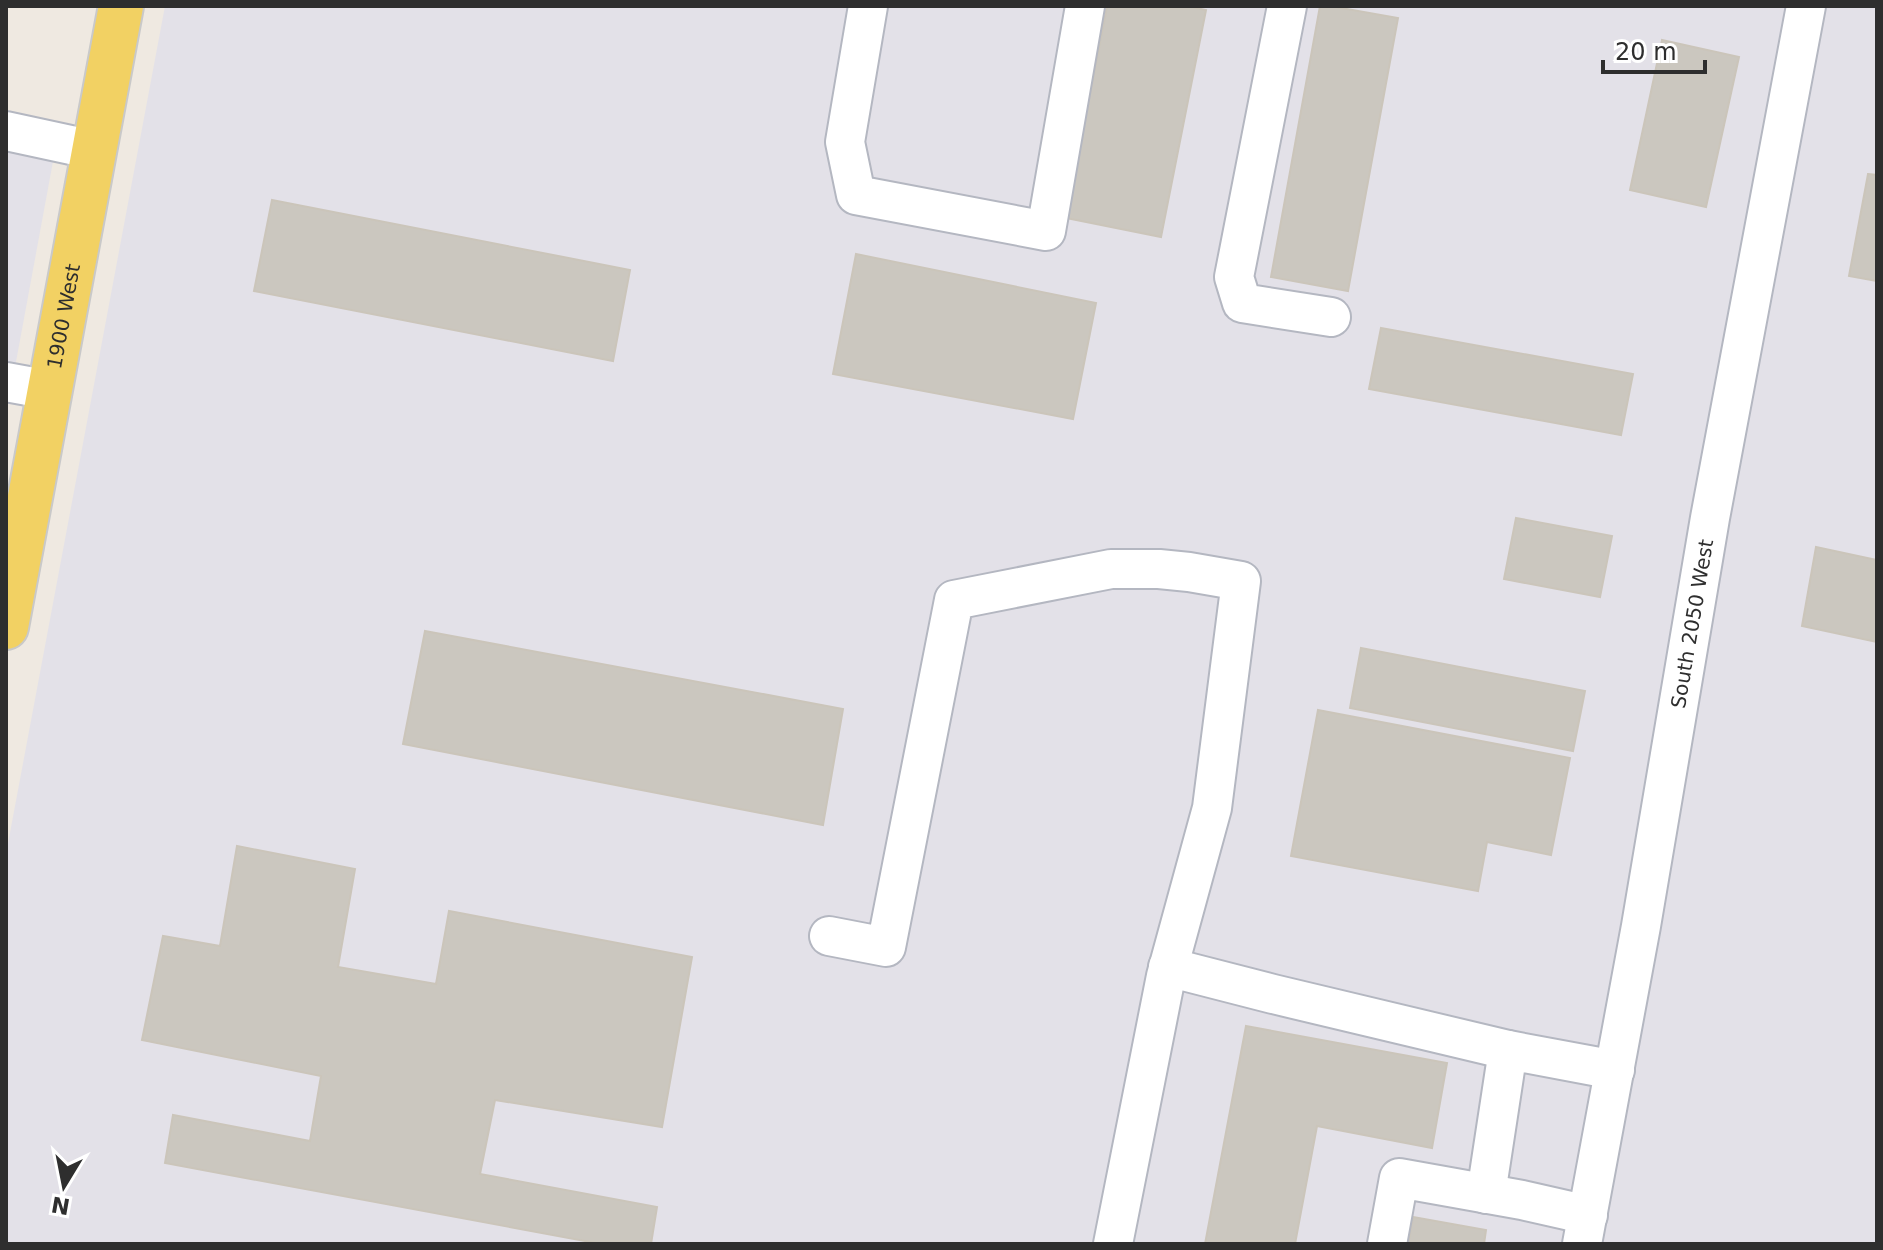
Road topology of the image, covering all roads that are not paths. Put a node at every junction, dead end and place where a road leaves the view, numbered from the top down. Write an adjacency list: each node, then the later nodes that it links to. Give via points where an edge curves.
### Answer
1 (121, 6): 7 (main road, 1900 West)
2 (868, 6): 3 (street, via 845,142 856,195 1046,231)
3 (1085, 6)
4 (1287, 6): 8 (street, via 1234,277 1242,303)
5 (1806, 6): 15 (street, South 2050 West, via 1710,518)
6 (6, 131): 7 (street)
7 (94, 150): 10 (main road, 1900 West)
8 (1331, 317)
9 (6, 382): 10 (street)
10 (50, 390): 11 (main road, 1900 West)
11 (6, 627)
12 (829, 936): 13 (street, via 886,947 954,600 1111,569 1159,569 1241,581 1212,808)
13 (1168, 967): 14 (street); 18 (street)
14 (1508, 1050): 15 (street); 16 (street)
15 (1615, 1070): 17 (street, South 2050 West)
16 (1486, 1194): 17 (street); 19 (street, via 1399,1178)
17 (1585, 1230)
18 (1113, 1244)
19 (1387, 1244)

